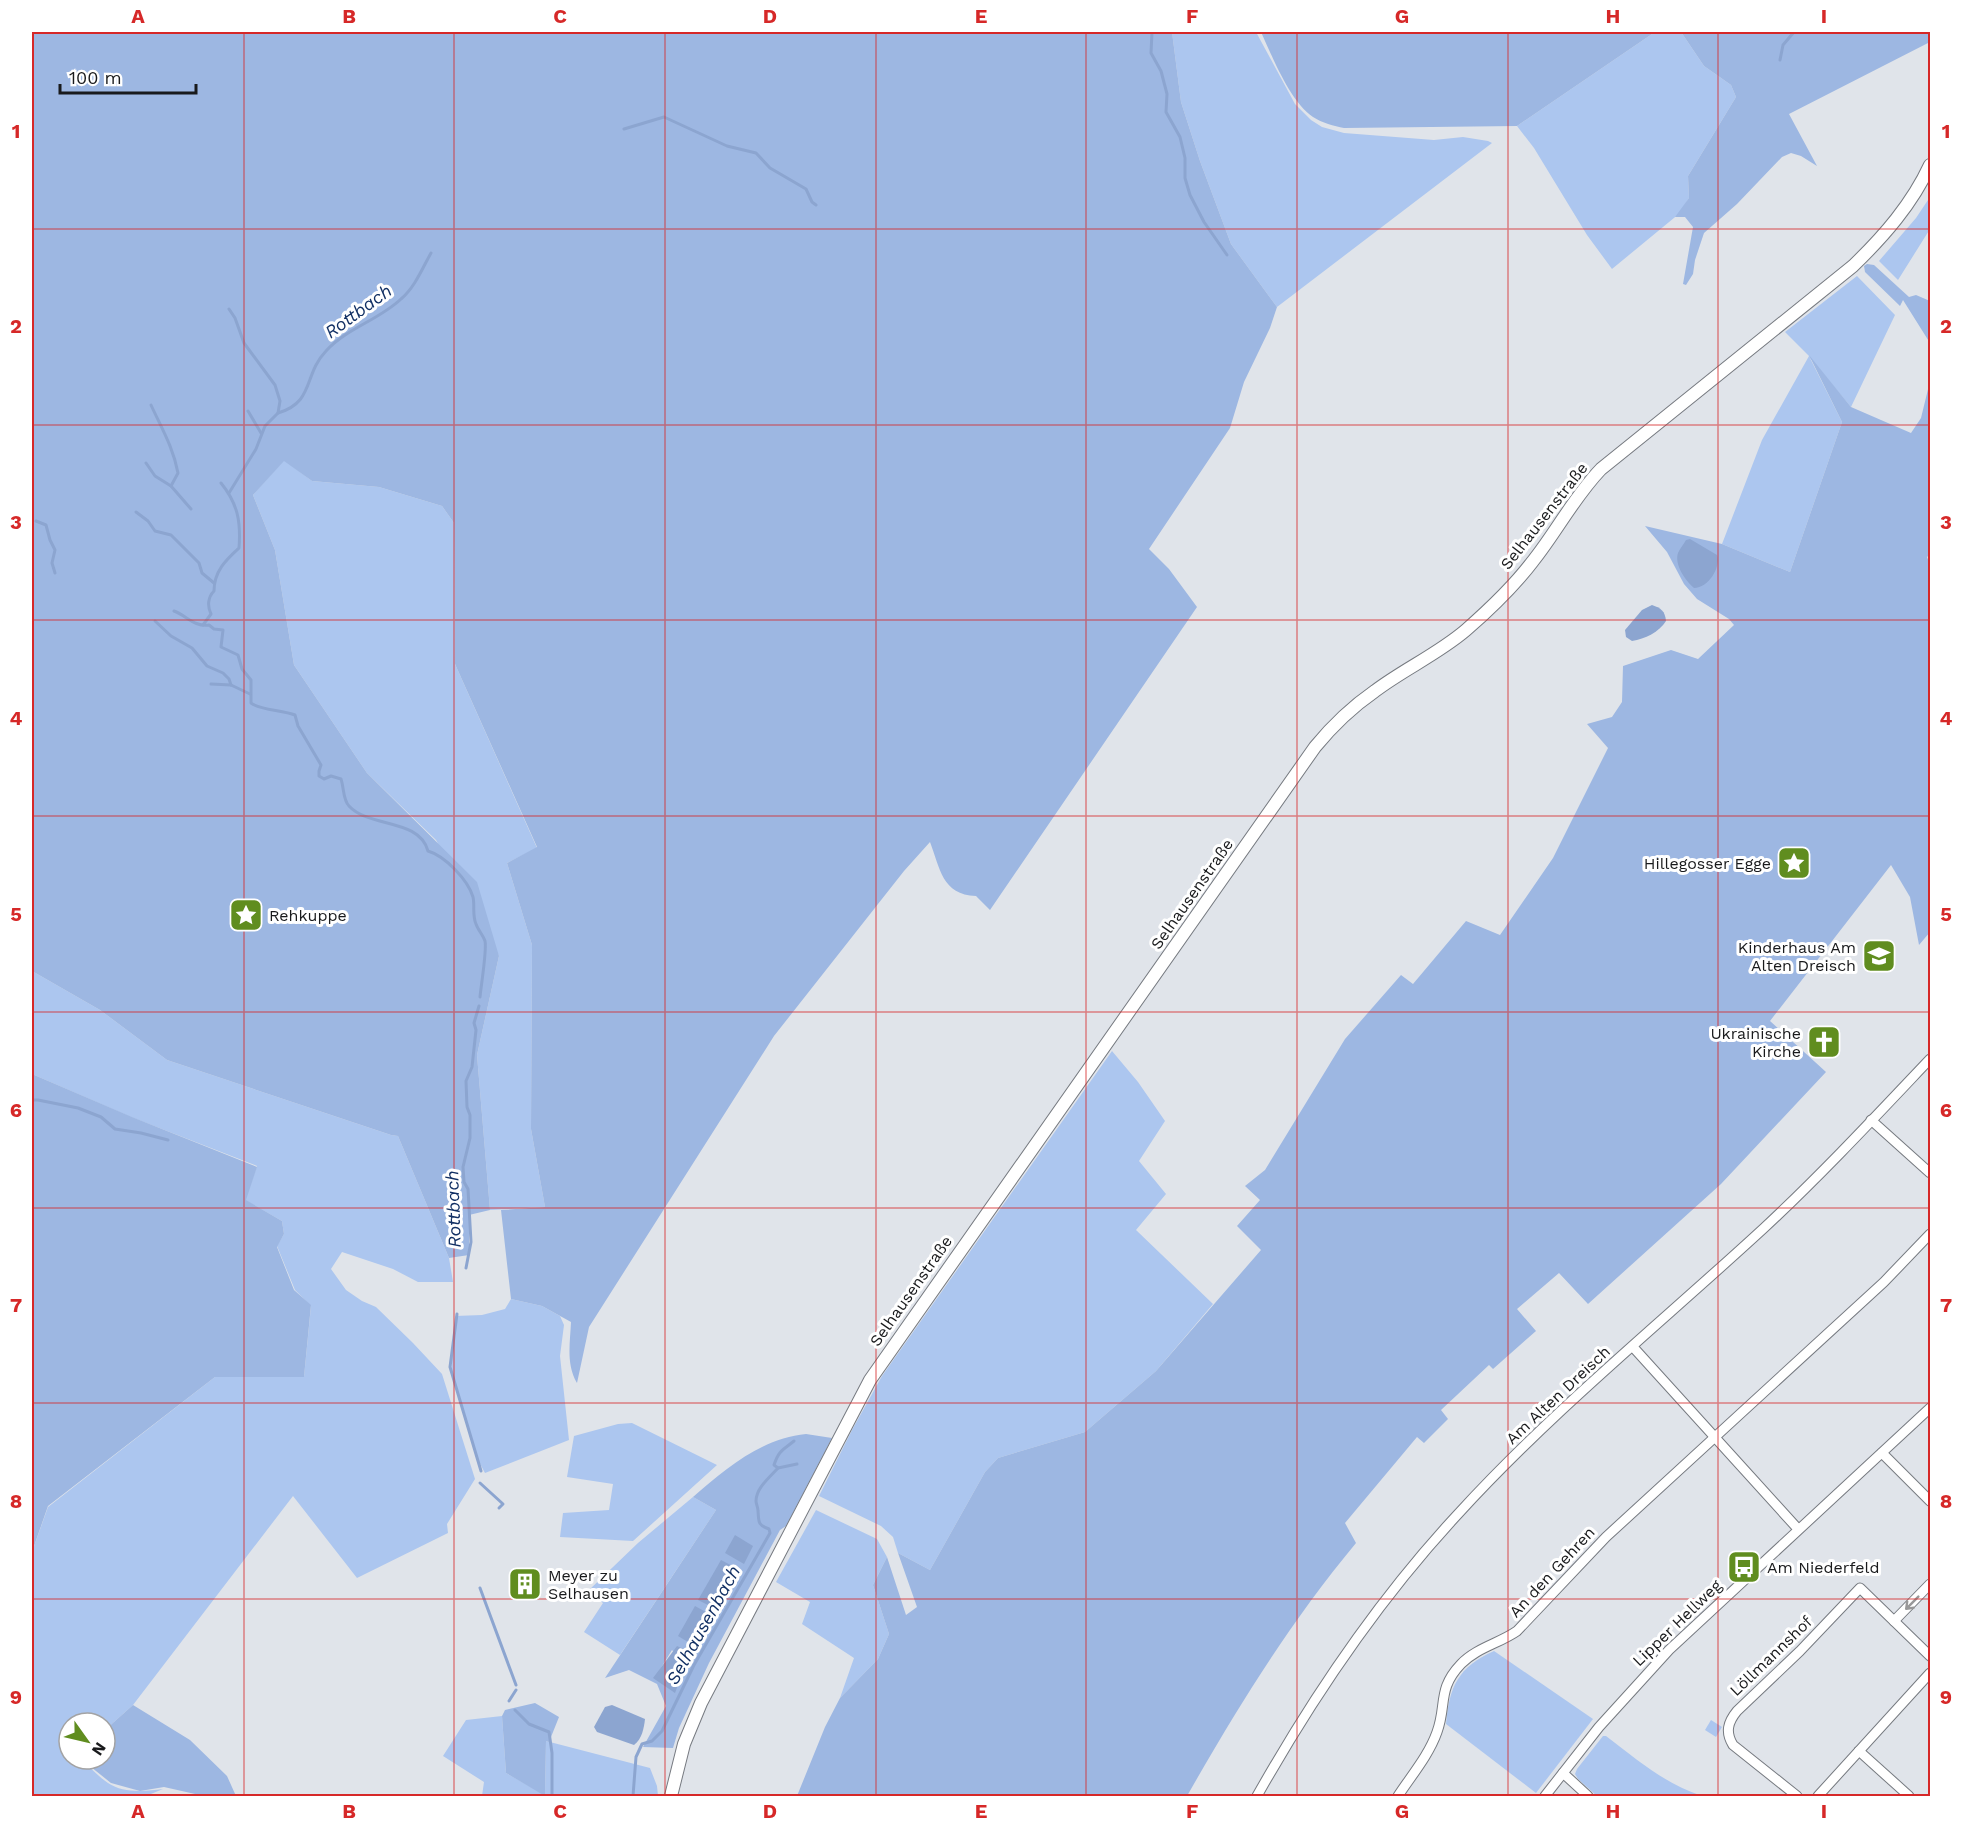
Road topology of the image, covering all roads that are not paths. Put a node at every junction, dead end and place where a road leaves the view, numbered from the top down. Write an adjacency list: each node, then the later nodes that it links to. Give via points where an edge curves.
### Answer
1 (1930, 165): 18 (street, Selhausenstraße, via 1903,212 1853,266 1601,469 1533,562 1505,593 1438,651 1352,708 1315,747 870,1380 700,1703 684,1744)
2 (1930, 1059): 3 (street, Am Alten Dreisch)
3 (1871, 1120): 4 (street); 6 (street, Am Alten Dreisch, via 1792,1202)
4 (1930, 1173)
5 (1930, 1234): 8 (street, An den Gehren, via 1884,1282)
6 (1632, 1347): 8 (street); 19 (street, Am Alten Dreisch, via 1501,1469 1416,1562 1341,1659)
7 (1930, 1408): 9 (street, Lipper Hellweg)
8 (1714, 1437): 11 (street); 20 (street, An den Gehren, via 1599,1544 1517,1631 1470,1656 1454,1672 1444,1691 1437,1733)
9 (1882, 1452): 10 (street); 11 (street, Lipper Hellweg)
10 (1930, 1500)
11 (1798, 1529): 17 (street, Lipper Hellweg, via 1668,1650)
12 (1930, 1584): 13 (street, one-way to 13)
13 (1894, 1621): 14 (street); 23 (street, Löllmannshof, via 1860,1588 1729,1723 1728,1737 1733,1745)
14 (1930, 1655)
15 (1930, 1672): 16 (street)
16 (1859, 1751): 24 (street); 25 (street)
17 (1563, 1773): 21 (street, Lipper Hellweg); 22 (street)
18 (671, 1797)
19 (1257, 1797)
20 (1398, 1797)
21 (1545, 1797)
22 (1588, 1797)
23 (1797, 1797)
24 (1818, 1797)
25 (1909, 1797)

